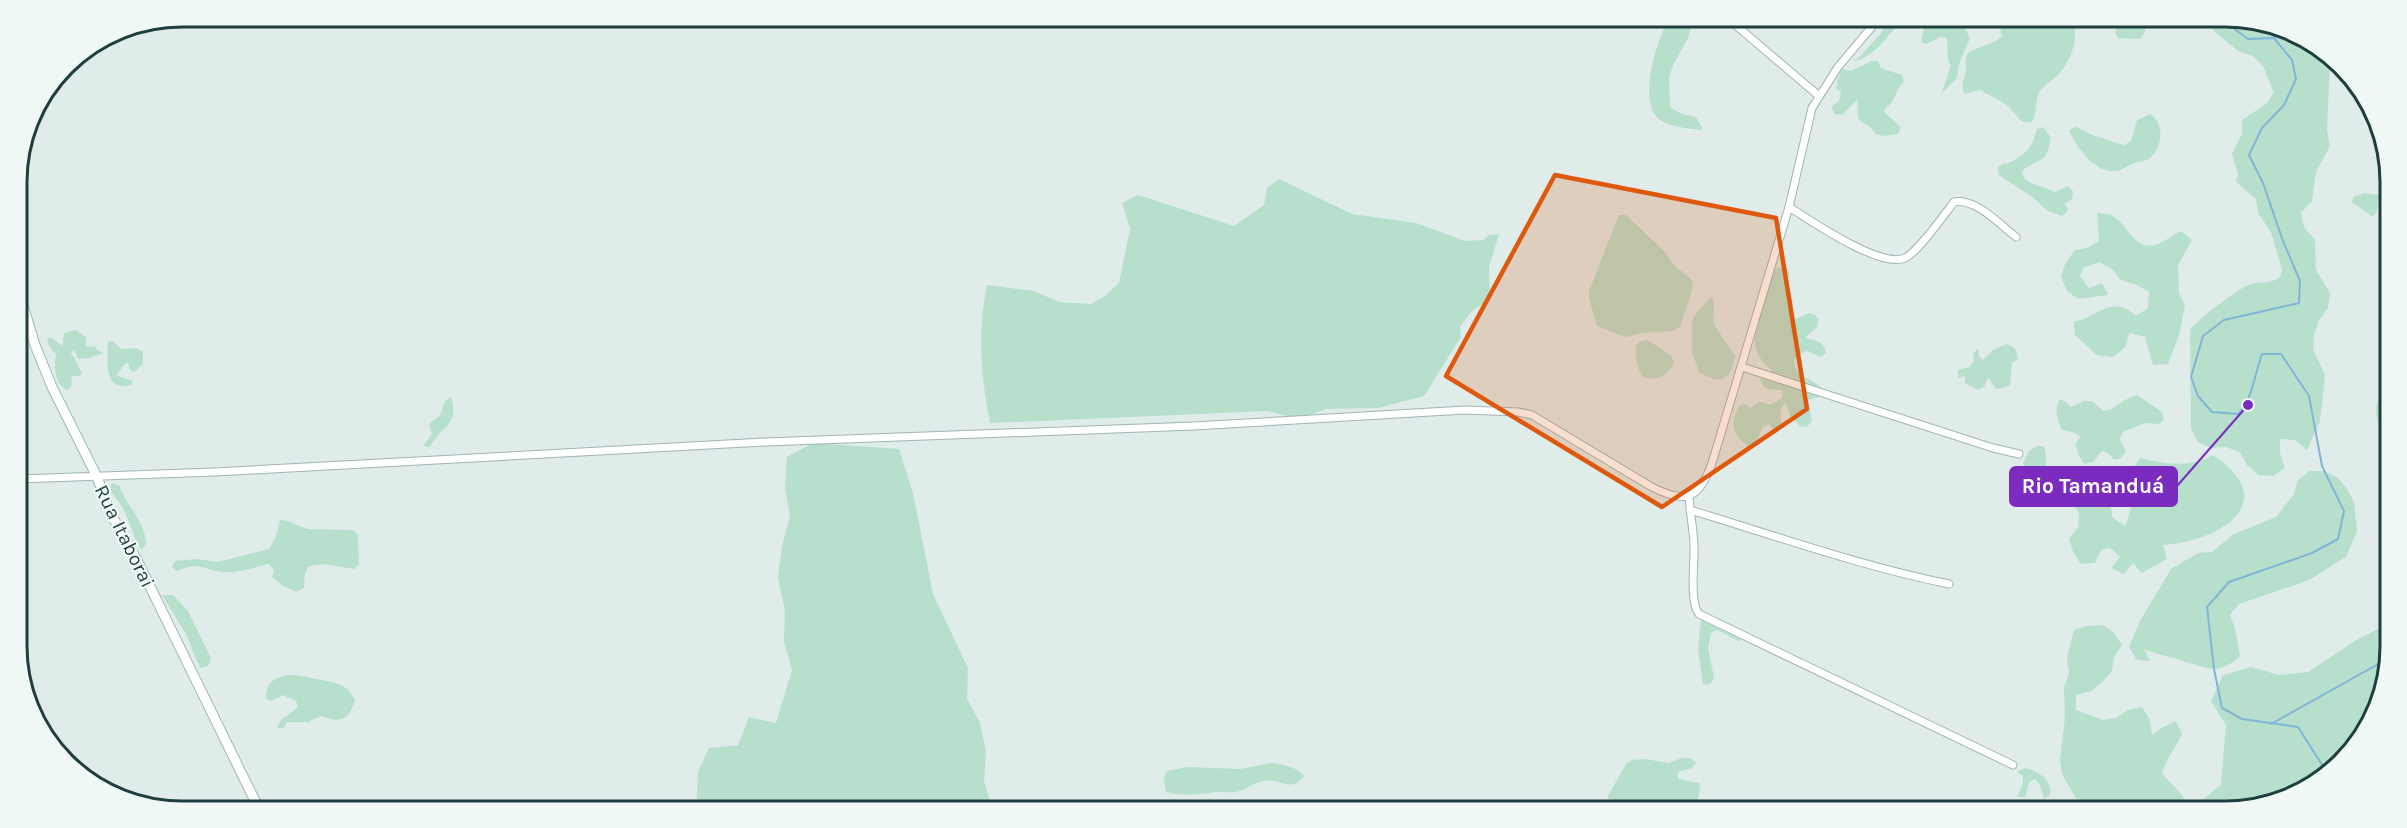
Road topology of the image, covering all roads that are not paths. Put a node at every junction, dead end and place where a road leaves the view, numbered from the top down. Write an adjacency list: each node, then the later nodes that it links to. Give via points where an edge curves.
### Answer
1 (1738, 27): 3 (street)
2 (1872, 27): 3 (street)
3 (1819, 96): 4 (street, via 1806,128)
4 (1789, 207): 5 (street, via 1859,249 1892,261 1908,257 1953,202 1975,206); 7 (street)
5 (2016, 237)
6 (27, 319): 9 (street, Rua Itaborai, via 52,387)
7 (1742, 367): 8 (street); 11 (street, via 1707,478)
8 (2019, 454)
9 (97, 477): 10 (street); 11 (street, via 1465,410 1532,416 1669,496); 15 (street, Rua Itaborai, via 112,516)
10 (27, 479)
11 (1689, 496): 12 (street)
12 (1690, 510): 13 (street, via 1912,577); 14 (street, via 1694,600 1699,614)
13 (1948, 584)
14 (2013, 765)
15 (255, 801)

